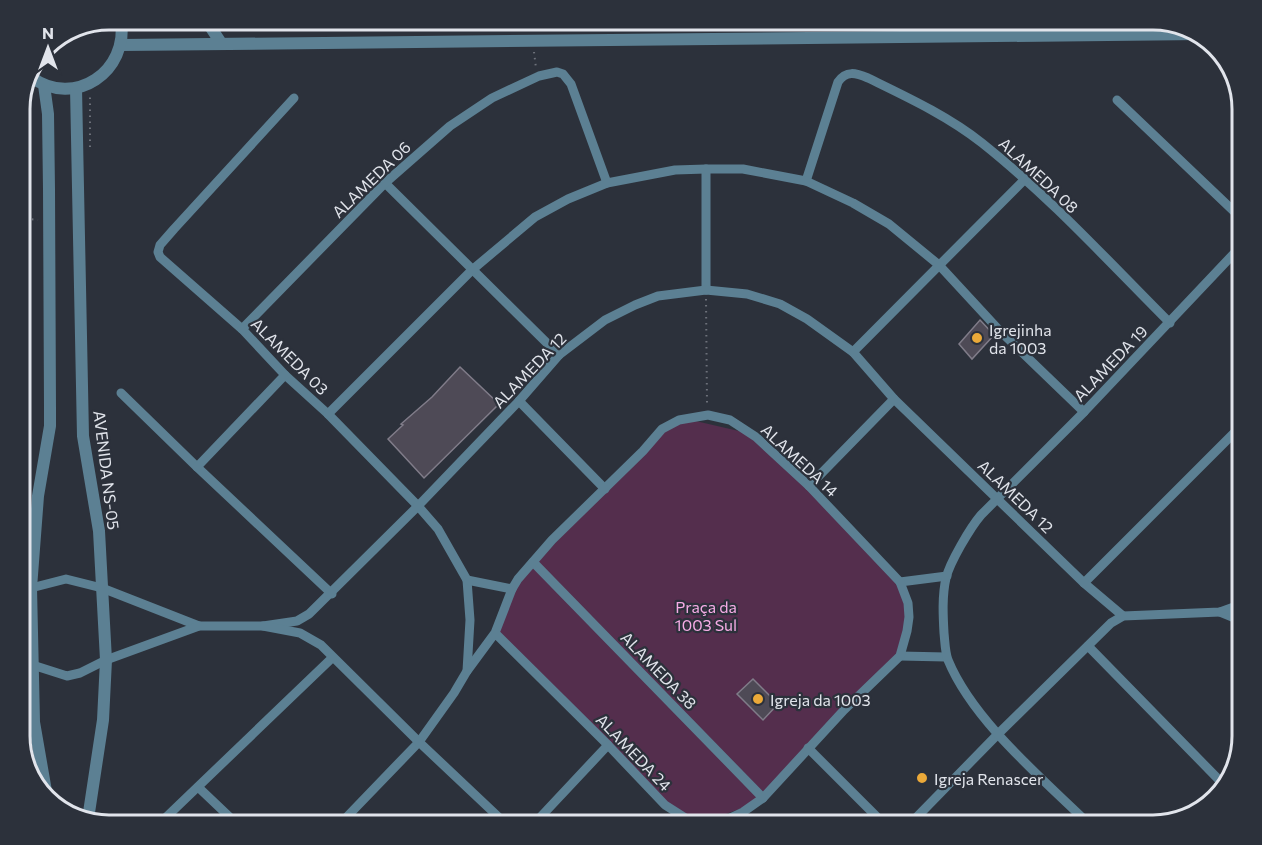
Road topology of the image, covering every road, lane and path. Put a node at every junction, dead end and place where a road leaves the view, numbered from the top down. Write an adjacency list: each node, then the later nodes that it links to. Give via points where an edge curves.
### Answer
1 (123, 30): 6 (street)
2 (213, 30): 5 (street)
3 (1178, 34): 4 (street)
4 (533, 40): 5 (street); 7 (path)
5 (221, 43): 6 (street)
6 (121, 45): 10 (street, via 112,65 96,80)
7 (539, 76): 18 (street, ALAMEDA 06, via 492,98 450,126); 19 (street, via 557,72 571,84)
8 (36, 80): 9 (street)
9 (44, 85): 10 (street); 44 (street, via 48,114 50,426)
10 (76, 88): 50 (street, AVENIDA NS-05, via 83,436 99,531)
11 (90, 93): 14 (path)
12 (294, 98): 26 (street, ALAMEDA 03, via 174,229 158,252)
13 (1117, 100): 20 (street)
14 (90, 156)
15 (706, 169): 17 (street, via 743,169); 19 (street, via 675,170); 24 (street)
16 (1025, 179): 17 (street, ALAMEDA 08, via 981,142 938,114 852,73 841,77); 22 (street); 25 (street, ALAMEDA 08)
17 (806, 181): 22 (street, via 889,224)
18 (385, 183): 23 (street); 26 (street, ALAMEDA 06)
19 (607, 183): 23 (street, via 535,218)
20 (1232, 209)
21 (1232, 256): 25 (street, ALAMEDA 19)
22 (939, 265): 27 (street); 33 (street)
23 (472, 270): 28 (street); 34 (street)
24 (706, 290): 27 (street, ALAMEDA 12, via 747,294 780,304); 28 (street, ALAMEDA 12, via 658,296 635,305 605,320); 35 (path)
25 (1170, 323): 33 (street, ALAMEDA 19)
26 (242, 329): 29 (street, ALAMEDA 03)
27 (853, 352): 31 (street, ALAMEDA 12)
28 (559, 356): 32 (street, ALAMEDA 12)
29 (285, 375): 34 (street, ALAMEDA 03); 38 (street)
30 (121, 393): 38 (street)
31 (894, 399): 39 (street); 42 (street, ALAMEDA 12)
32 (519, 401): 40 (street); 43 (street, ALAMEDA 12)
33 (1084, 412): 42 (street, ALAMEDA 19)
34 (328, 414): 43 (street, ALAMEDA 03)
35 (708, 415): 39 (street, ALAMEDA 14, via 730,420 756,437); 40 (street, ALAMEDA 14, via 679,420 662,429)
36 (1232, 435): 49 (street)
37 (99, 461): 41 (path)
38 (196, 467): 53 (street)
39 (808, 486): 48 (street, ALAMEDA 14)
40 (605, 489): 45 (street, ALAMEDA 14)
41 (106, 494)
42 (998, 499): 46 (street, ALAMEDA 19, via 972,526); 49 (street, ALAMEDA 12)
43 (418, 506): 47 (street, ALAMEDA 03, via 438,530); 53 (street, ALAMEDA 12)
44 (30, 554)
45 (533, 562): 51 (street, ALAMEDA 14); 76 (street, ALAMEDA 38)
46 (947, 576): 48 (street); 64 (street)
47 (467, 580): 51 (street); 68 (street)
48 (900, 582): 63 (street, ALAMEDA 14, via 909,617)
49 (1084, 583): 56 (street, ALAMEDA 12)
50 (102, 588): 52 (street, via 66,579); 58 (street); 66 (street, AVENIDA NS-05)
51 (512, 589): 60 (street, ALAMEDA 14)
52 (30, 590)
53 (332, 594): 59 (street, ALAMEDA 12, via 303,618)
54 (1232, 608): 55 (street)
55 (1220, 612): 56 (street); 57 (street)
56 (1123, 616): 62 (street)
57 (1232, 617)
58 (199, 626): 59 (street); 66 (street)
59 (263, 626): 65 (street, via 300,633 321,645)
60 (495, 633): 68 (street); 71 (street, ALAMEDA 24)
61 (30, 645): 67 (street)
62 (1088, 646): 69 (street); 73 (street)
63 (900, 656): 64 (street); 72 (street, ALAMEDA 24)
64 (946, 657): 69 (street, via 976,709)
65 (332, 658): 70 (street); 75 (street)
66 (106, 660): 67 (street, via 67,676); 77 (street, AVENIDA NS-05, via 103,720)
67 (32, 666): 74 (street, via 34,722)
68 (467, 671): 70 (street)
69 (998, 734): 86 (street); 87 (street)
70 (419, 742): 80 (street); 81 (street)
71 (608, 745): 82 (street); 83 (street, ALAMEDA 24, via 652,793)
72 (808, 748): 76 (street, ALAMEDA 24); 85 (street)
73 (1219, 780)
74 (44, 781)
75 (198, 787): 78 (street); 79 (street)
76 (763, 798): 84 (street, ALAMEDA 24)
77 (89, 812)
78 (169, 815)
79 (227, 815)
80 (349, 815)
81 (496, 815)
82 (542, 815)
83 (681, 815)
84 (737, 815)
85 (875, 815)
86 (919, 815)
87 (1077, 815)

